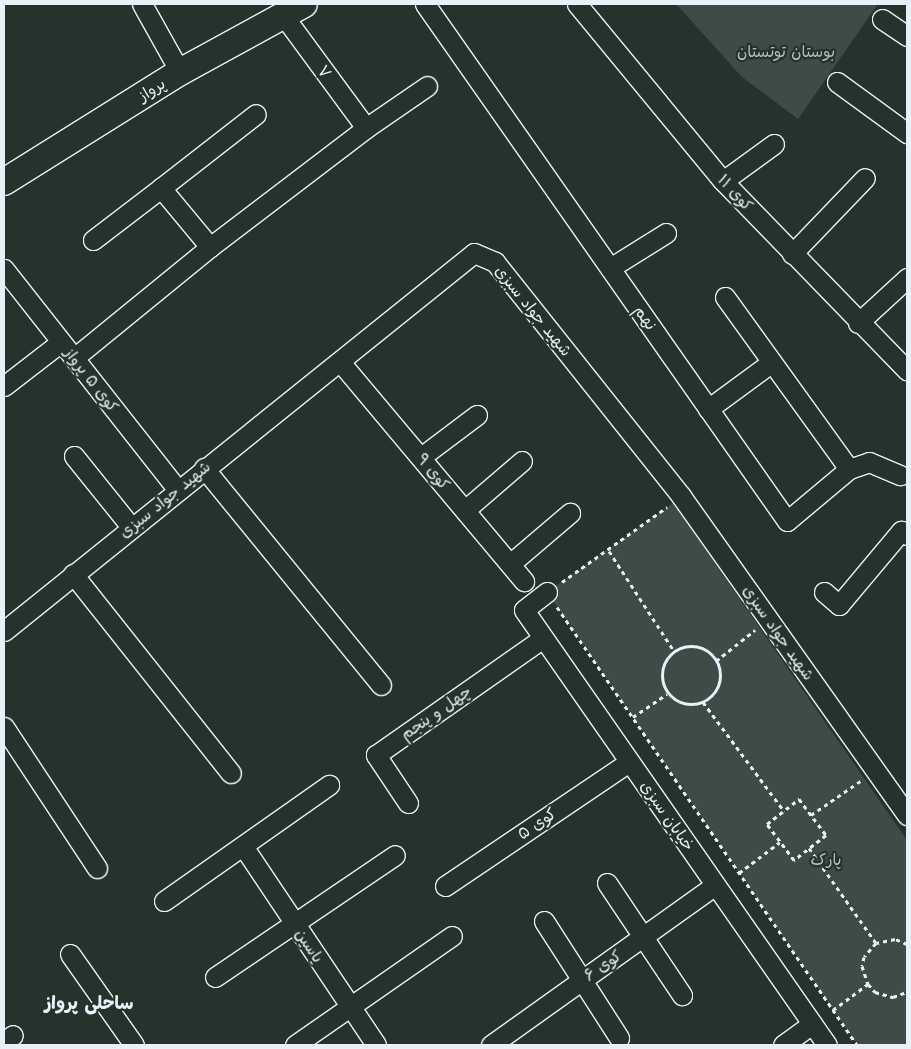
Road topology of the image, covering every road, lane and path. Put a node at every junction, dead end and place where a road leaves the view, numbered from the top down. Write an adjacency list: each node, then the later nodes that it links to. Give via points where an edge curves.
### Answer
1 (142, 4): 7 (street)
2 (425, 4): 22 (street, نهم)
3 (577, 4): 15 (street, کوی ۱۱)
4 (293, 9): 7 (street, پرواز); 11 (street, ۷)
5 (882, 19): 6 (street)
6 (907, 36)
7 (180, 72): 16 (street, پرواز)
8 (837, 82): 12 (street)
9 (427, 86): 11 (street)
10 (256, 114): 17 (street)
11 (366, 128): 20 (street)
12 (907, 133)
13 (774, 144): 15 (street)
14 (865, 178): 21 (street)
15 (723, 181): 21 (street, کوی ۱۱)
16 (4, 182)
17 (161, 188): 19 (street); 20 (street)
18 (666, 233): 22 (street)
19 (93, 240)
20 (210, 247): 28 (street)
21 (792, 254): 26 (street, کوی ۱۱)
22 (610, 268): 33 (street, نهم)
23 (4, 269): 27 (street, کوی ۵ پرواز)
24 (907, 278): 26 (street)
25 (725, 298): 29 (street)
26 (858, 323): 31 (street, کوی ۱۱)
27 (61, 342): 28 (street, کوی ۵ پرواز); 32 (street)
28 (74, 358): 41 (street, کوی ۵ پرواز)
29 (772, 362): 33 (street); 39 (street)
30 (341, 363): 36 (street, کوی ۹); 38 (street, شهید جواد سبزی); 70 (street, شهید جواد سبزی, via 474,253 494,262 681,496)
31 (907, 370)
32 (4, 386)
33 (708, 408): 39 (street, نهم, via 786,521)
34 (478, 415): 36 (street)
35 (74, 456): 45 (street)
36 (420, 458): 43 (street, کوی ۹)
37 (522, 461): 43 (street)
38 (204, 468): 41 (street, شهید جواد سبزی); 58 (street)
39 (849, 469): 40 (street, نهم, via 869,462)
40 (900, 476)
41 (178, 490): 45 (street, شهید جواد سبزی)
42 (673, 503): 47 (path)
43 (465, 510): 48 (street, کوی ۹)
44 (570, 513): 48 (street)
45 (131, 527): 49 (street, شهید جواد سبزی)
46 (904, 533): 52 (street, via 839,605)
47 (609, 551): 51 (path); 56 (path)
48 (510, 564): 50 (street, کوی ۹)
49 (73, 574): 54 (street, شهید جواد سبزی); 65 (street)
50 (524, 581)
51 (547, 592): 55 (street, خیابان سبزی, via 524,610); 61 (path)
52 (824, 592)
53 (759, 627): 57 (path)
54 (4, 631)
55 (543, 638): 63 (street, خیابان سبزی); 67 (street, چهل و پنجم, via 376,755)
56 (674, 650): 57 (path, via 702,648); 59 (path, via 663,665 661,675)
57 (716, 660): 60 (path, via 720,679 717,688)
58 (381, 685)
59 (667, 694): 60 (path, via 684,704); 61 (path)
60 (703, 702): 68 (path)
61 (632, 717): 76 (path)
62 (4, 727): 75 (street)
63 (629, 762): 78 (street, خیابان سبزی); 79 (street, کوی ۵)
64 (860, 770): 69 (path, via 866,778)
65 (231, 773)
66 (329, 785): 72 (street)
67 (408, 803)
68 (784, 811): 69 (path, via 799,799); 71 (path, via 767,824)
69 (811, 815): 73 (path, via 826,835)
70 (907, 815)
71 (780, 842): 73 (path, via 794,860); 76 (path)
72 (243, 846): 80 (street); 82 (street, یاسین)
73 (809, 848): 85 (path)
74 (395, 855): 82 (street)
75 (97, 868)
76 (739, 873): 94 (path)
77 (607, 883): 84 (street)
78 (716, 885): 84 (street, کوی ۶); 95 (street, خیابان سبزی)
79 (445, 886)
80 (164, 901)
81 (544, 921): 89 (street)
82 (295, 924): 88 (street); 93 (street, یاسین)
83 (452, 936): 93 (street)
84 (643, 938): 89 (street, کوی ۶); 92 (street)
85 (876, 943): 86 (path, via 895,939); 90 (path, via 864,957 864,976)
86 (907, 944)
87 (70, 954): 97 (street)
88 (215, 978)
89 (583, 980): 96 (street); 100 (street, کوی ۶)
90 (868, 984): 91 (path, via 883,996 893,997); 94 (path)
91 (907, 992)
92 (682, 995)
93 (350, 1007): 98 (street); 99 (street, یاسین)
94 (833, 1010): 103 (path)
95 (812, 1024): 101 (street); 102 (street, خیابان سبزی)
96 (619, 1038)
97 (134, 1045)
98 (295, 1045)
99 (376, 1045)
100 (491, 1045)
101 (783, 1045)
102 (827, 1045)
103 (857, 1045)

